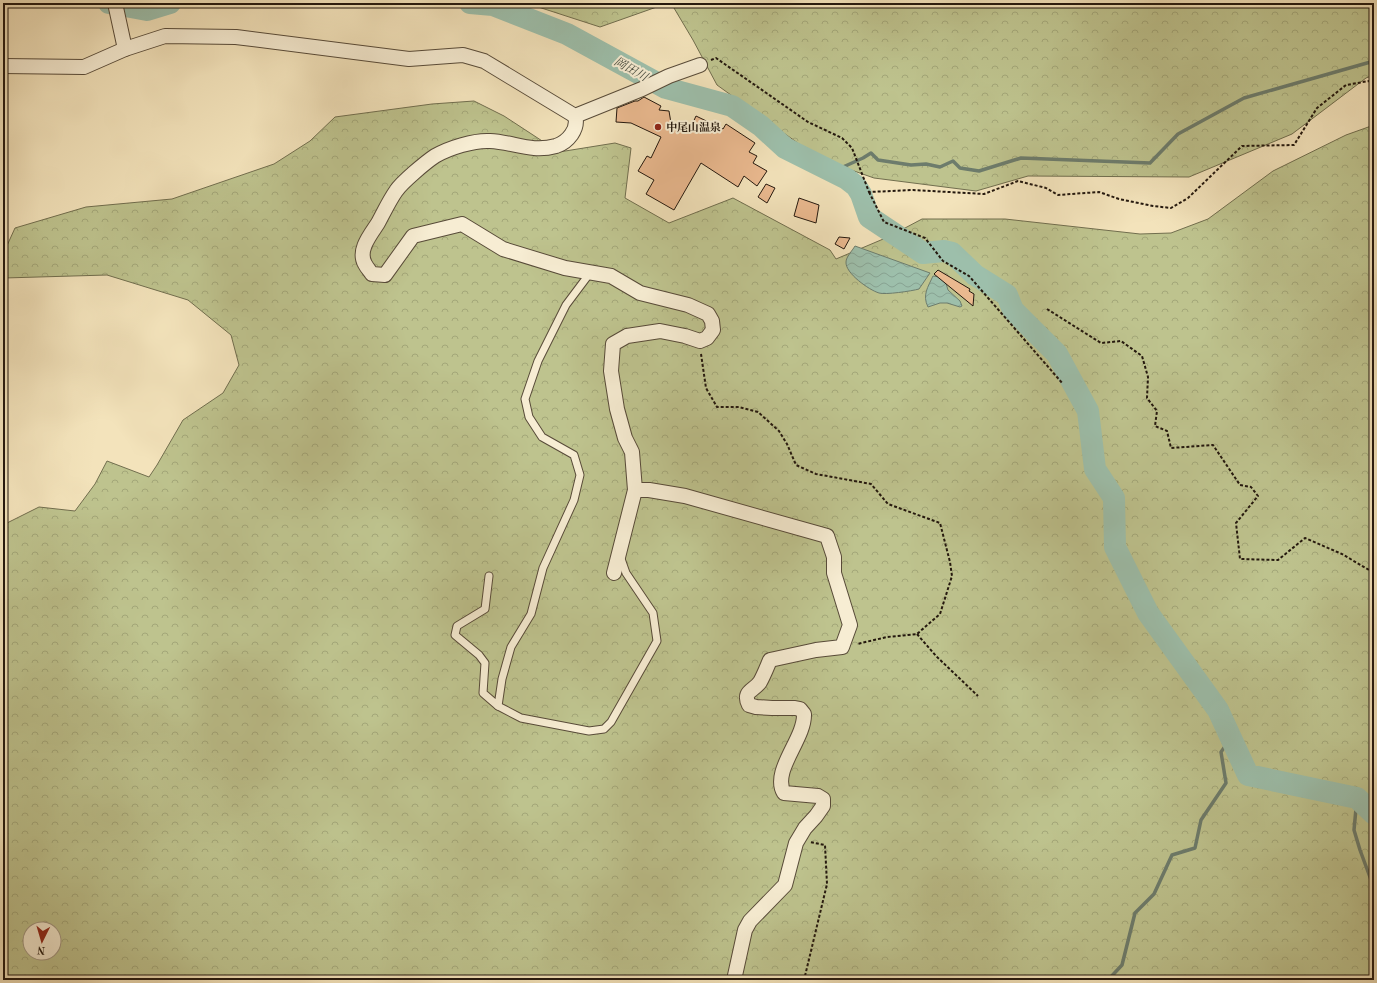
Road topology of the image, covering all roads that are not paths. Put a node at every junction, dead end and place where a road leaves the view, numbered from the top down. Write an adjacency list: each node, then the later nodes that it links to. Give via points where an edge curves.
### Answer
1 (116, 9): 2 (street)
2 (124, 49): 4 (street, via 84,67); 5 (street, via 165,36 236,38 409,59 463,55 484,61)
3 (700, 65): 5 (street)
4 (3, 66)
5 (575, 116): 6 (street, via 574,132 556,146 536,149 489,141 463,144 434,156 397,190 367,240 363,250 364,263 372,274 385,275 413,236 462,224 503,249)
6 (590, 273): 7 (street, via 611,276 640,293 688,305 708,314 712,321 713,330 707,338 700,341 660,331 627,336 613,344 611,371 617,410 632,452); 11 (lane, via 566,305 538,361 525,399 529,417 542,437 574,455 580,474 574,500 543,568 531,614 512,647 502,680)
7 (635, 490): 8 (street); 12 (street, via 685,496 827,536 834,557 834,573 850,625 842,647 770,660 760,682 749,692 746,700 749,705 756,707 795,708 804,714 803,725 786,761 781,788 784,793 818,796 823,799 823,806 798,840 785,885 750,921 745,930)
8 (619, 553): 9 (street); 11 (lane, via 626,574 653,613 657,641 611,722 604,730 589,731 521,718)
9 (614, 574)
10 (489, 576): 11 (lane, via 485,609 457,626 455,634 485,663 483,693)
11 (498, 706)
12 (734, 980)

